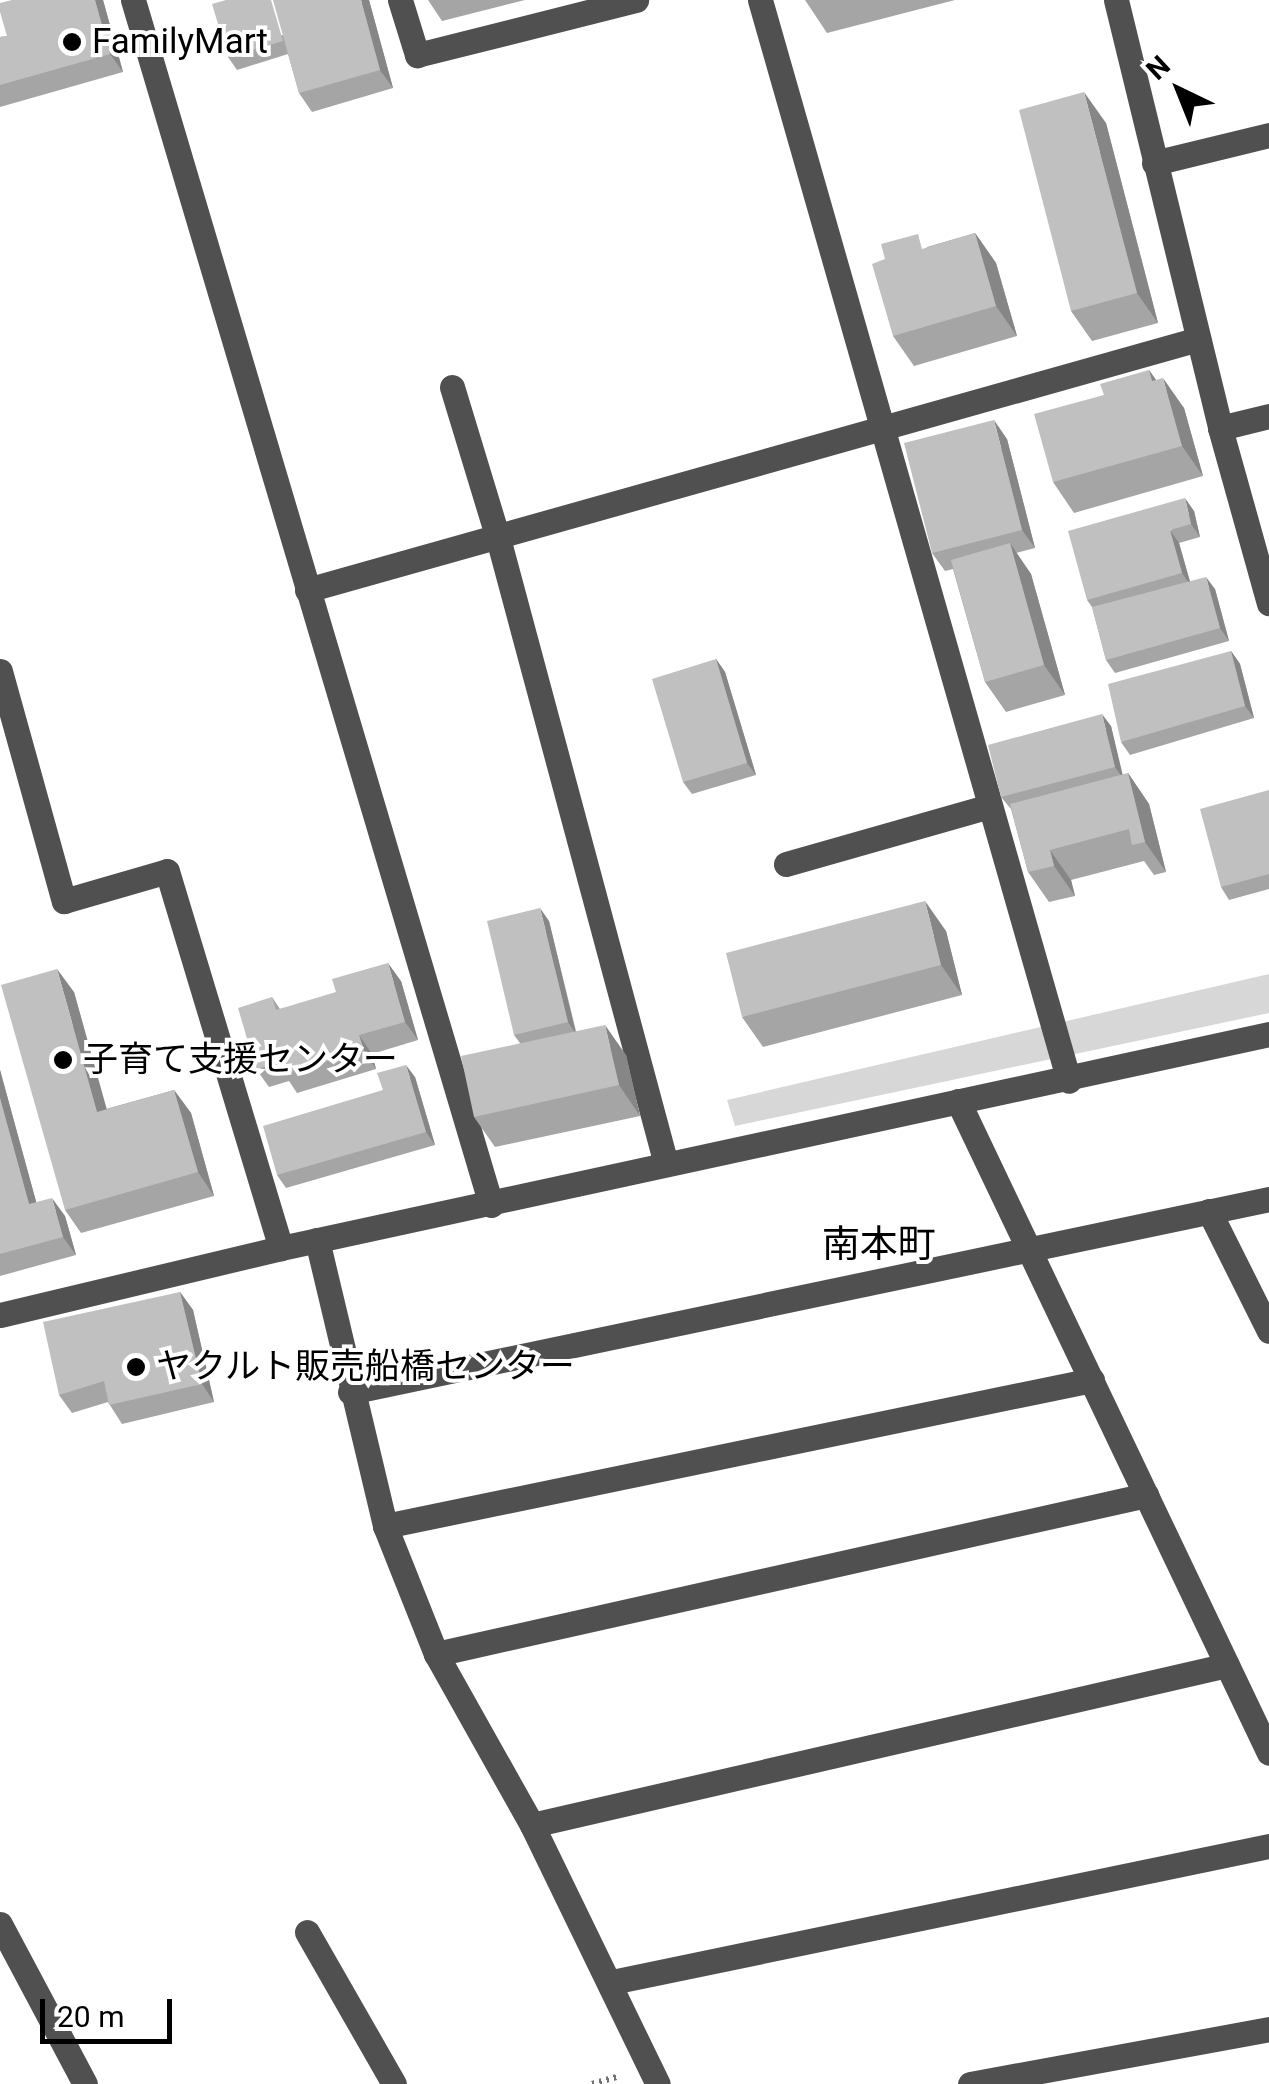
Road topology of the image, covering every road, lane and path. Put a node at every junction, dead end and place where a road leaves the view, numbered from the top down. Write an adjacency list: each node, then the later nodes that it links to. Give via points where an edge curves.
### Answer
1 (134, 0): 14 (street)
2 (400, 0): 3 (street, via 417,55)
3 (636, 0)
4 (760, 0): 12 (street)
5 (1116, 0): 7 (street)
6 (1269, 135): 7 (street)
7 (1154, 164): 8 (street)
8 (1198, 339): 11 (street); 12 (street)
9 (452, 387): 13 (street)
10 (1269, 416): 11 (street)
11 (1220, 428): 15 (street)
12 (880, 430): 13 (street); 17 (street)
13 (498, 538): 14 (street); 22 (street)
14 (307, 590): 24 (street)
15 (1269, 603)
16 (0, 671): 28 (street, via 64,901 167,870)
17 (990, 806): 18 (street); 20 (street)
18 (786, 864)
19 (1269, 1034): 20 (street)
20 (1069, 1080): 21 (street)
21 (958, 1101): 22 (street); 27 (street)
22 (666, 1164): 24 (street)
23 (1269, 1199): 25 (street)
24 (491, 1205): 26 (street)
25 (1209, 1211): 27 (street); 30 (street)
26 (317, 1240): 28 (street); 32 (street)
27 (1028, 1247): 31 (street); 32 (street)
28 (281, 1248): 29 (street)
29 (0, 1315)
30 (1269, 1332)
31 (1092, 1380): 33 (street); 34 (street)
32 (350, 1392): 34 (street)
33 (1146, 1495): 35 (street); 36 (street)
34 (385, 1526): 35 (street)
35 (436, 1654): 38 (street)
36 (1227, 1664): 37 (street); 38 (street)
37 (1266, 1739)
38 (532, 1826): 42 (street)
39 (1269, 1846): 42 (street)
40 (0, 1924): 44 (street)
41 (307, 1932): 45 (street)
42 (612, 1982): 46 (street)
43 (1269, 2029): 47 (street)
44 (85, 2084)
45 (394, 2084)
46 (658, 2084)
47 (970, 2084)

